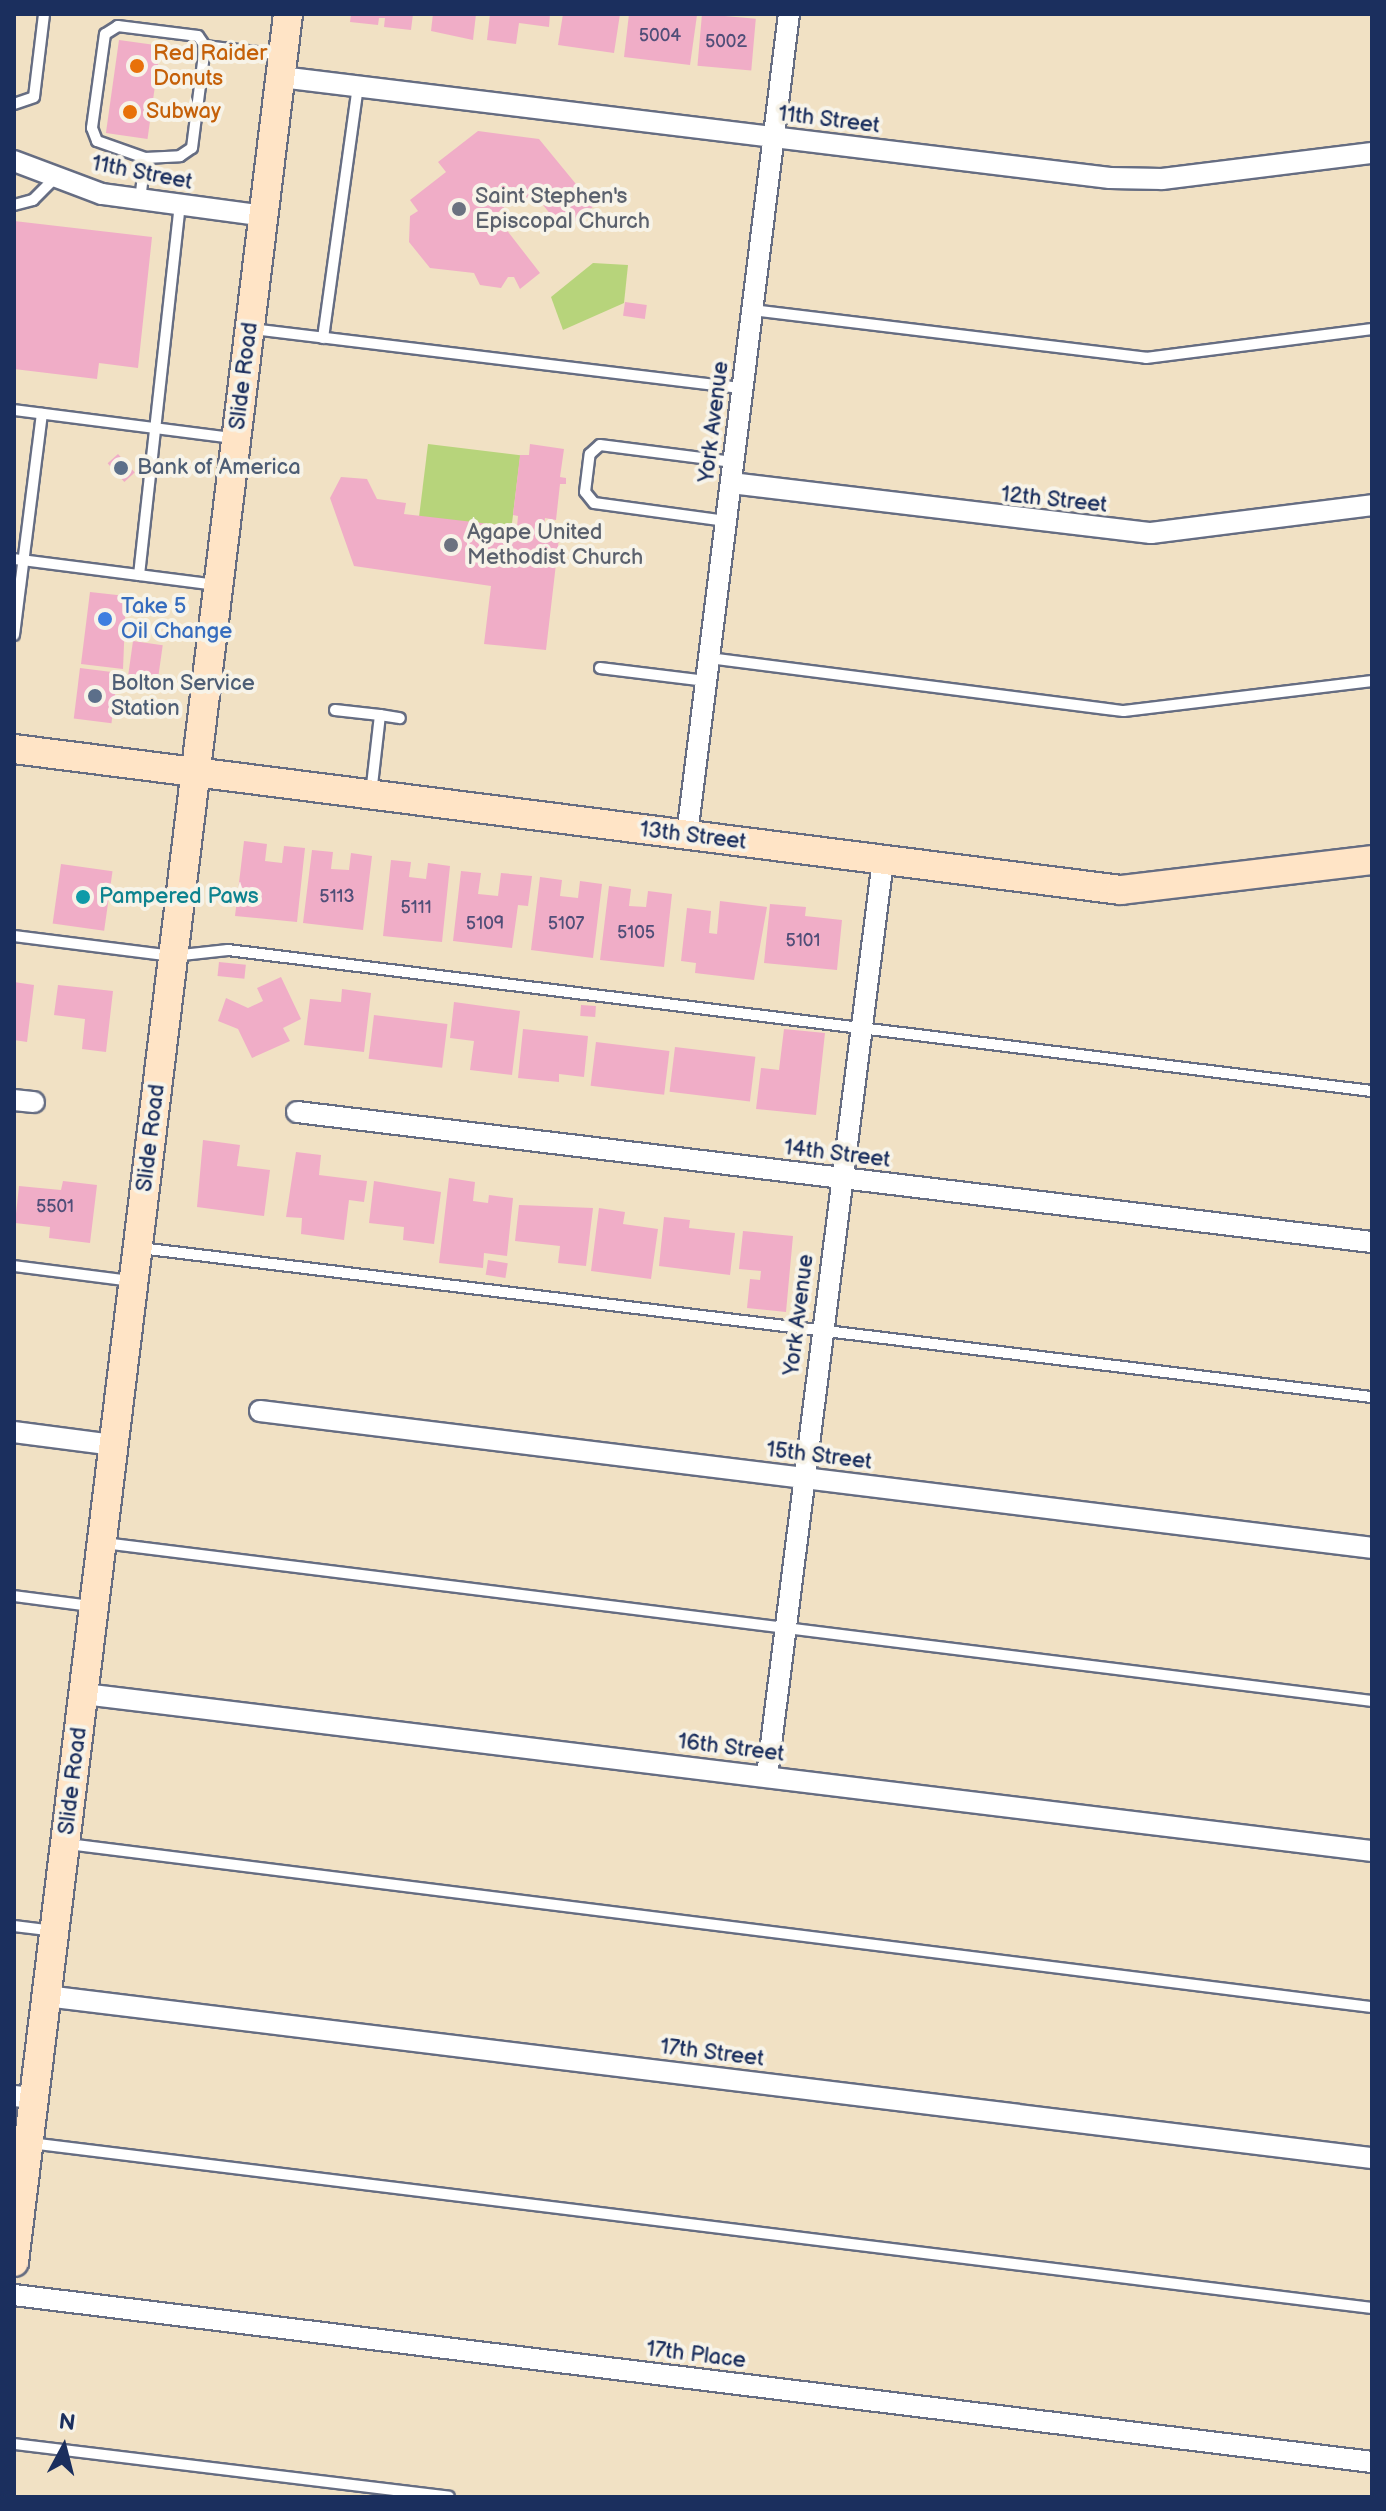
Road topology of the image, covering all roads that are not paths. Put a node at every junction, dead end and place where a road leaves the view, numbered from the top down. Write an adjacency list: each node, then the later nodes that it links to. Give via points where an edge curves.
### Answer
1 (44, 14): 7 (lane, via 34,97 22,106)
2 (288, 14): 5 (main road, Slide Road)
3 (789, 14): 8 (street, York Avenue)
4 (205, 46): 5 (lane); 10 (lane, via 192,148 180,156); 10 (lane, via 198,36 111,28 105,34 92,128 97,141)
5 (282, 66): 6 (street, 11th Street); 16 (main road, Slide Road)
6 (358, 86): 8 (street, 11th Street); 20 (lane)
7 (14, 104)
8 (774, 138): 9 (street, 11th Street, via 1110,178 1162,179); 17 (street, York Avenue)
9 (1372, 153)
10 (145, 158): 13 (lane)
11 (14, 161): 12 (street, 11th Street)
12 (55, 178): 13 (street, 11th Street); 14 (lane, via 33,200)
13 (140, 201): 15 (street, 11th Street)
14 (14, 205)
15 (180, 206): 16 (street, 11th Street); 24 (lane)
16 (264, 216): 18 (main road, Slide Road)
17 (752, 310): 19 (lane, via 1146,358); 21 (street, York Avenue)
18 (250, 329): 20 (lane); 25 (main road, Slide Road)
19 (1372, 329)
20 (323, 338): 21 (lane)
21 (743, 388): 26 (street, York Avenue)
22 (14, 410): 23 (lane)
23 (42, 414): 24 (lane); 29 (lane)
24 (157, 428): 25 (lane); 30 (lane)
25 (237, 438): 31 (main road, Slide Road)
26 (732, 473): 27 (street, 12th Street, via 1138,532); 28 (street, York Avenue); 28 (lane, via 600,445 590,454 585,492 594,503)
27 (1372, 505)
28 (726, 521): 33 (street, York Avenue)
29 (19, 560): 30 (lane); 32 (lane)
30 (139, 575): 31 (lane)
31 (219, 585): 41 (main road, Slide Road)
32 (14, 635)
33 (709, 658): 35 (street, York Avenue); 36 (lane, via 1124,711)
34 (600, 668): 35 (lane)
35 (706, 681): 43 (street, York Avenue)
36 (1372, 681)
37 (335, 710): 38 (lane)
38 (380, 715): 39 (lane); 42 (lane)
39 (400, 718)
40 (14, 749): 41 (main road, 13th Street)
41 (196, 775): 42 (main road, 13th Street); 47 (main road, Slide Road)
42 (371, 796): 43 (main road, 13th Street)
43 (687, 835): 44 (main road, 13th Street)
44 (883, 860): 45 (main road, 13th Street, via 1121,890); 48 (street, York Avenue)
45 (1372, 860)
46 (14, 936): 47 (lane)
47 (173, 956): 48 (lane, via 228,950); 53 (main road, Slide Road)
48 (861, 1027): 49 (lane); 51 (street, York Avenue)
49 (1372, 1091)
50 (297, 1112): 51 (street, 14th Street)
51 (840, 1178): 52 (street, 14th Street); 56 (street, York Avenue)
52 (1372, 1242)
53 (138, 1248): 55 (main road, Slide Road); 56 (lane)
54 (14, 1266): 55 (lane)
55 (134, 1281): 60 (main road, Slide Road)
56 (821, 1332): 57 (lane); 61 (street, York Avenue)
57 (1372, 1397)
58 (260, 1411): 61 (street, 15th Street)
59 (14, 1432): 60 (street)
60 (114, 1445): 62 (main road, Slide Road)
61 (804, 1479): 63 (street, 15th Street); 66 (street, York Avenue)
62 (102, 1543): 65 (main road, Slide Road); 66 (lane)
63 (1372, 1548)
64 (14, 1596): 65 (lane)
65 (94, 1606): 67 (main road, Slide Road)
66 (786, 1625): 68 (lane); 69 (street, York Avenue)
67 (84, 1694): 69 (street, 16th Street); 70 (main road, Slide Road)
68 (1372, 1701)
69 (767, 1776): 71 (street, 16th Street)
70 (65, 1843): 73 (main road, Slide Road); 75 (lane)
71 (1372, 1851)
72 (14, 1926): 73 (lane)
73 (54, 1931): 74 (main road, Slide Road)
74 (46, 1996): 76 (main road, Slide Road); 78 (street, 17th Street)
75 (1372, 2007)
76 (24, 2097): 77 (main road, Slide Road)
77 (28, 2143): 79 (main road, Slide Road); 81 (lane)
78 (1372, 2158)
79 (14, 2262)
80 (14, 2295): 83 (street, 17th Place)
81 (1372, 2308)
82 (14, 2444): 84 (lane)
83 (1372, 2462)
84 (449, 2497)

